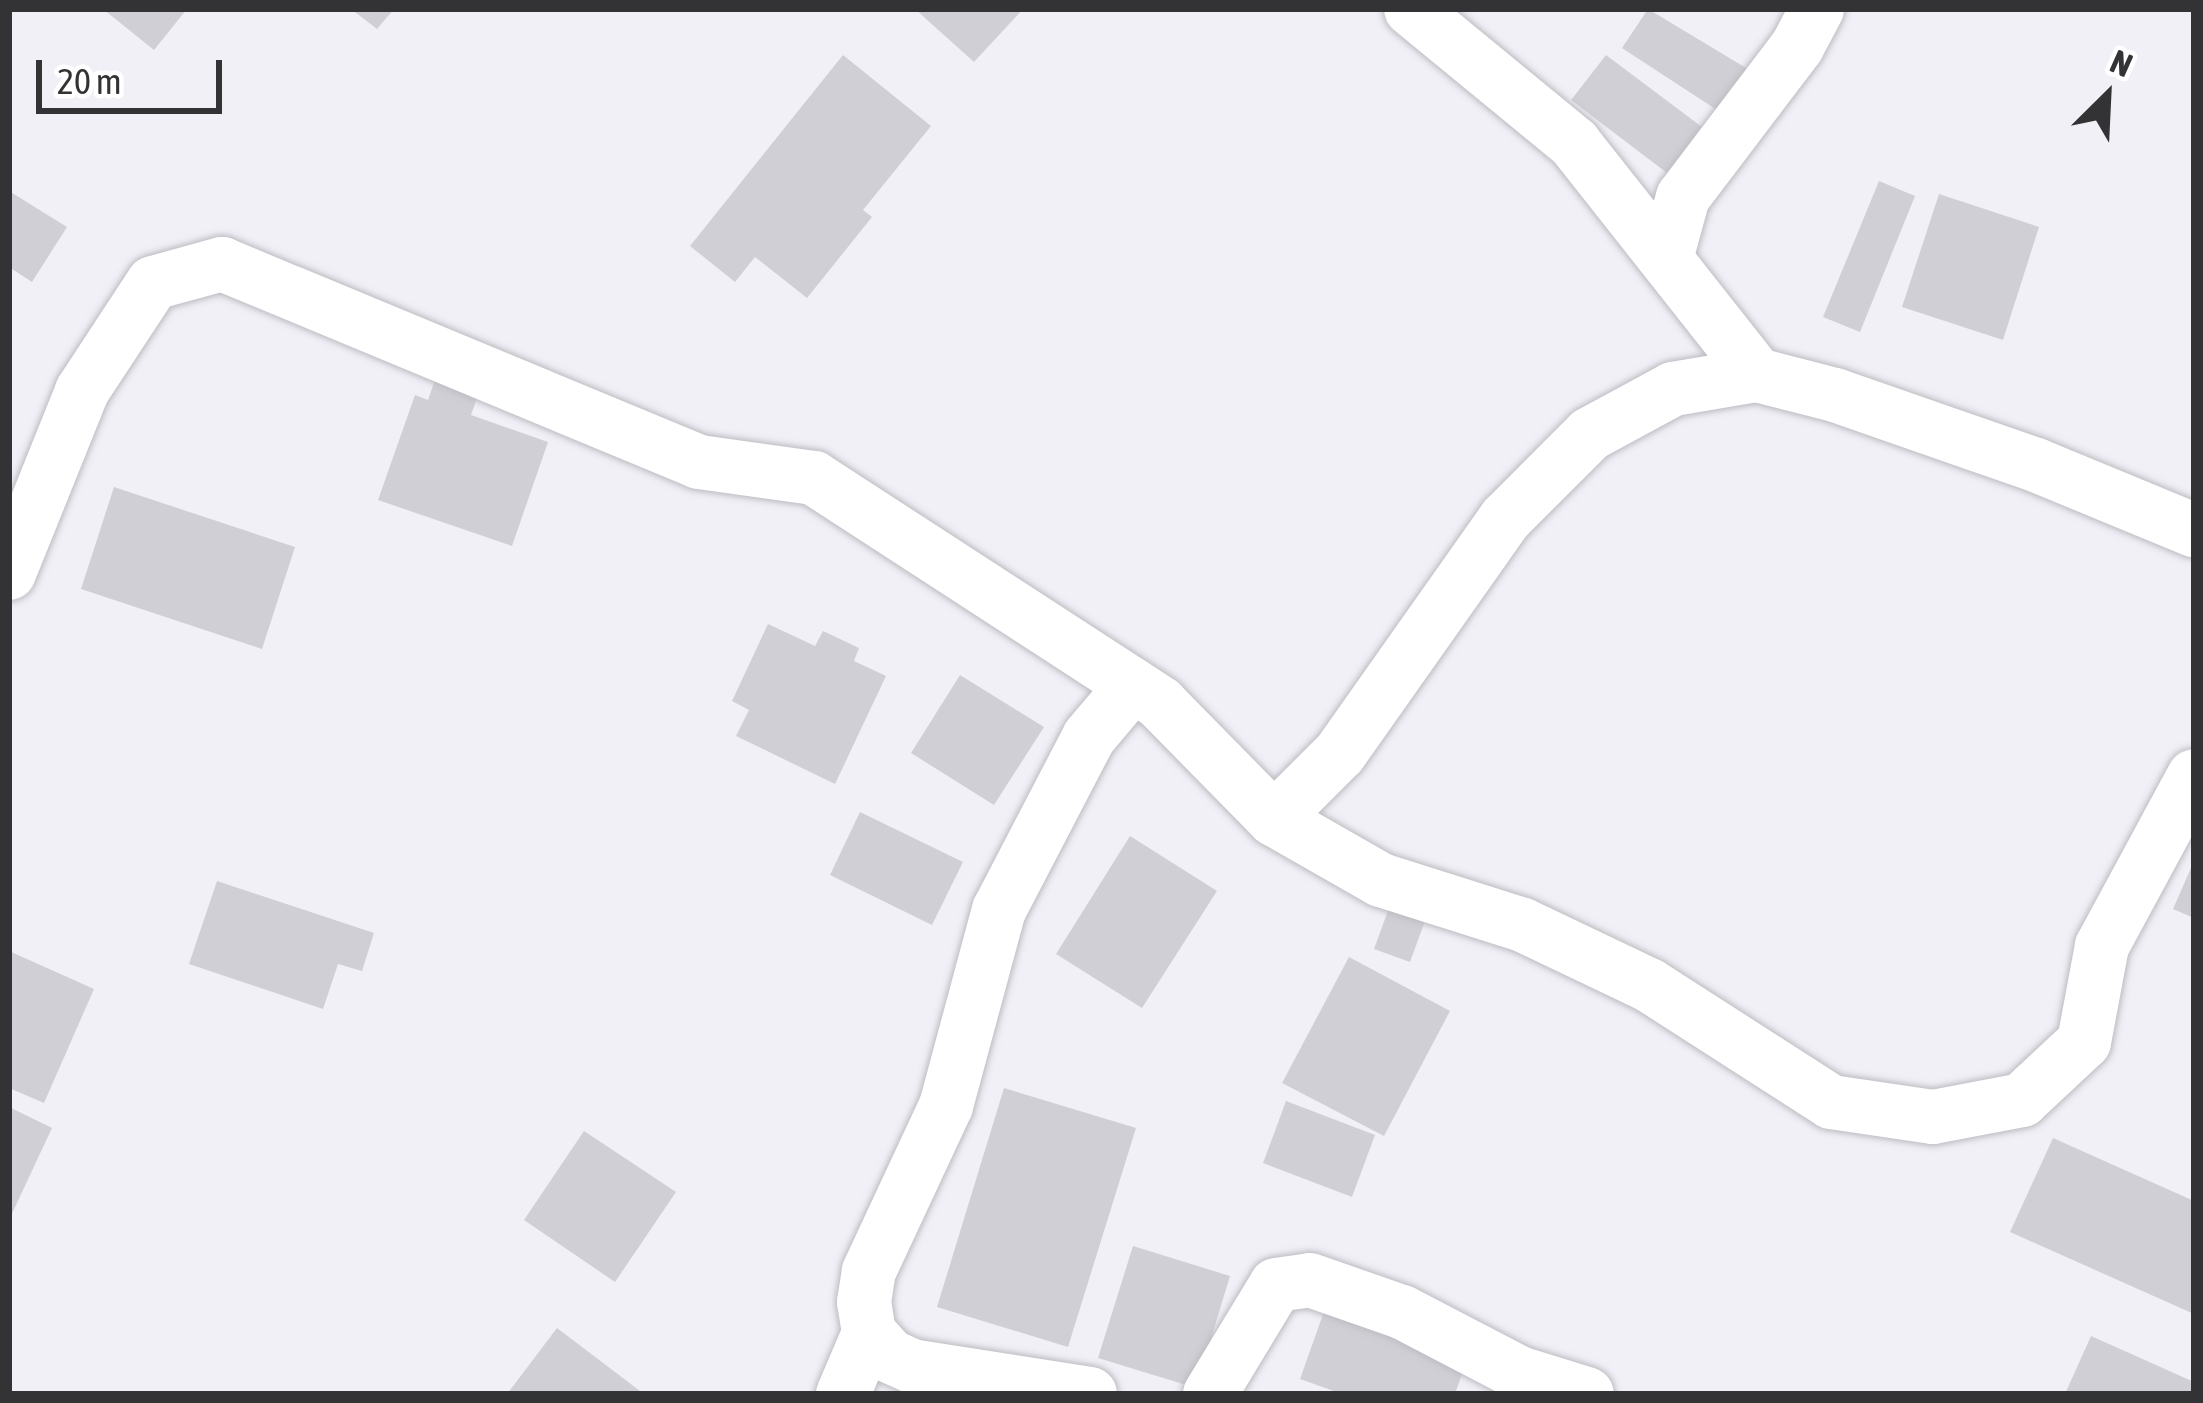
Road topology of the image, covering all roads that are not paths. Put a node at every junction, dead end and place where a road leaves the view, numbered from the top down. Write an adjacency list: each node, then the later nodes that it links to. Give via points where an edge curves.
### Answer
1 (1412, 9): 3 (street, via 1574,143)
2 (1817, 9): 3 (street, via 1683,197)
3 (1666, 255): 4 (street)
4 (1756, 375): 5 (street, via 2014,458); 9 (street, via 1673,389 1590,434 1505,519 1340,753)
5 (2194, 530)
6 (9, 573): 7 (street, via 82,391 153,283 222,264 699,462 814,478)
7 (1132, 686): 9 (street, via 1160,704); 10 (street, via 1090,737 999,910 946,1106 868,1271)
8 (2194, 776): 9 (street, via 2102,946 2084,1042 2022,1100 1933,1117 1831,1102 1649,985 1523,925 1382,880)
9 (1274, 819)
10 (869, 1333): 11 (street); 12 (street, via 912,1366)
11 (844, 1394)
12 (1090, 1394)
13 (1210, 1394): 14 (street, via 1276,1285 1310,1280 1402,1312 1519,1373)
14 (1587, 1394)

